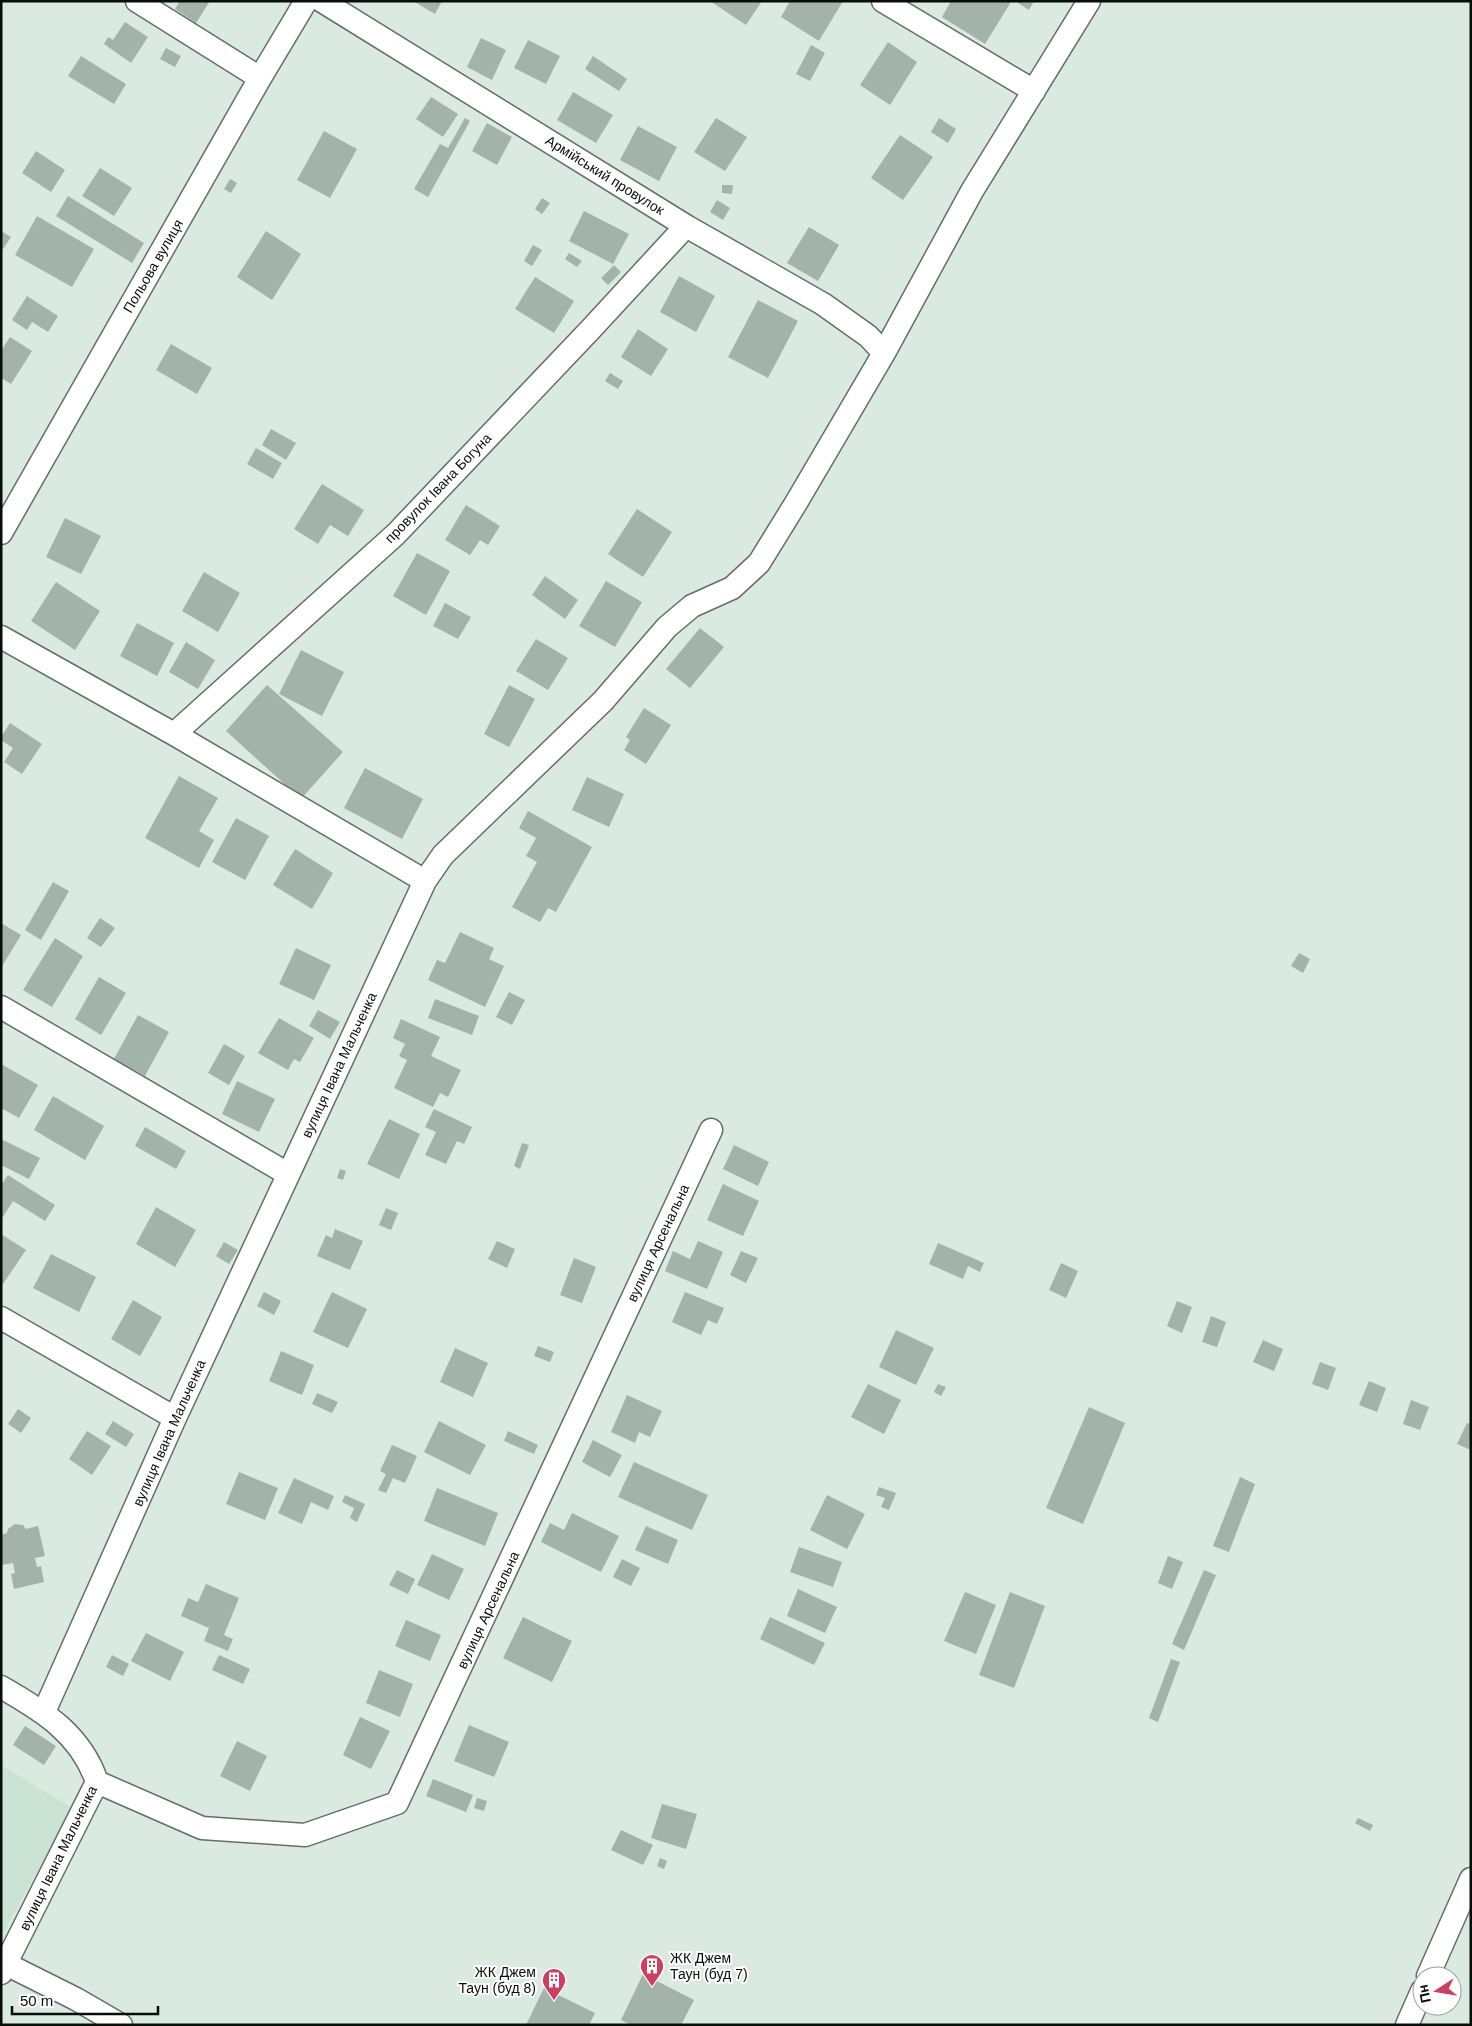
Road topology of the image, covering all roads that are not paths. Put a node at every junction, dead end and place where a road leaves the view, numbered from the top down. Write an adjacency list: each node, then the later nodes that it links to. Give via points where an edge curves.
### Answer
1 (137, 1): 6 (street)
2 (306, 1): 6 (street, Польова вулиця)
3 (322, 1): 8 (street, Армійський провулок)
4 (882, 1): 7 (street)
5 (1089, 1): 7 (street, вулиця Івана Мальченка)
6 (260, 78): 10 (street, Польова вулиця)
7 (1034, 91): 9 (street, вулиця Івана Мальченка, via 972,191)
8 (686, 226): 9 (street, Армійський провулок, via 849,321); 12 (street, провулок Івана Богуна, via 396,534)
9 (884, 353): 13 (street, вулиця Івана Мальченка, via 759,563 732,588 692,606 667,626 603,701 443,855)
10 (1, 533)
11 (1, 637): 12 (street)
12 (174, 734): 13 (street)
13 (426, 881): 16 (street, вулиця Івана Мальченка)
14 (1, 1007): 16 (street)
15 (711, 1130): 21 (street, вулиця Арсенальна, via 397,1804 305,1835 202,1828)
16 (288, 1174): 18 (street, вулиця Івана Мальченка)
17 (1, 1318): 18 (street)
18 (176, 1418): 20 (street, вулиця Івана Мальченка)
19 (1, 1687): 20 (street)
20 (44, 1712): 21 (street, вулиця Івана Мальченка, via 86,1756)
21 (97, 1782): 24 (street, вулиця Івана Мальченка)
22 (1471, 1879): 23 (street)
23 (1432, 1966)
24 (4, 1968): 25 (street)
25 (121, 2025)

